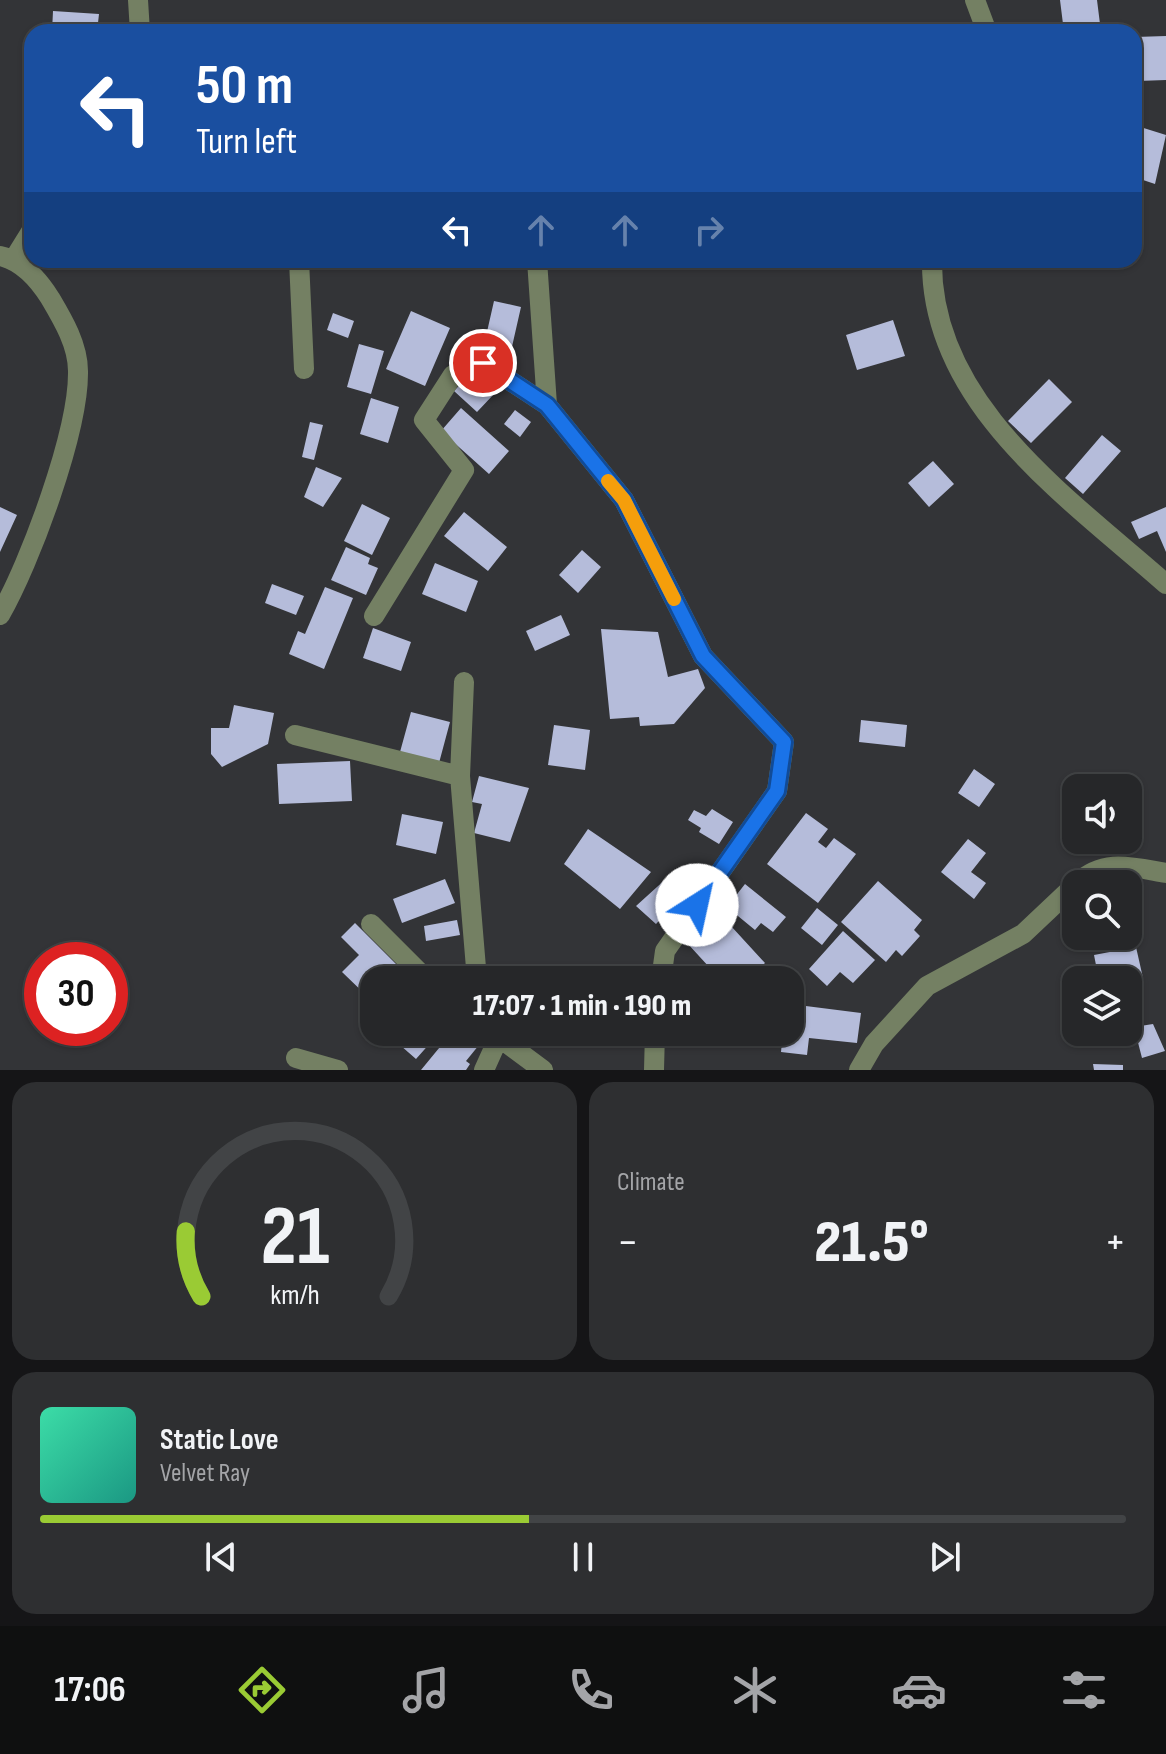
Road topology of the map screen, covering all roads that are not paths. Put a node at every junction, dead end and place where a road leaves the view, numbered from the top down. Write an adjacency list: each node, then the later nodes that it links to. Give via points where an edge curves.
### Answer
1 (138, 0): 3 (street)
2 (975, 0): 4 (street)
3 (140, 24)
4 (984, 24)
5 (24, 239): 6 (street)
6 (7, 258): 13 (street, via 41,283 69,330 78,370 72,427 18,584)
7 (299, 268): 10 (street)
8 (538, 268): 11 (street)
9 (932, 268): 12 (street, via 931,291 959,371 1019,455)
10 (304, 369)
11 (547, 405): 14 (street, via 483,363 453,375 424,420 464,470); 24 (street, via 624,500 703,656 784,742 777,791 665,951)
12 (1166, 584)
13 (0, 615)
14 (374, 616)
15 (464, 682): 17 (street)
16 (295, 735): 17 (street)
17 (460, 776): 23 (street)
18 (1095, 870): 19 (street, via 1120,865)
19 (1166, 873)
20 (1062, 897): 33 (street, via 1023,934 927,986 874,1044)
21 (371, 924): 22 (street)
22 (413, 966)
23 (476, 966)
24 (663, 966)
25 (492, 1046): 30 (street)
26 (510, 1046): 31 (street)
27 (655, 1046): 32 (street)
28 (296, 1058): 29 (street)
29 (338, 1070)
30 (484, 1070)
31 (543, 1070)
32 (654, 1070)
33 (859, 1070)

